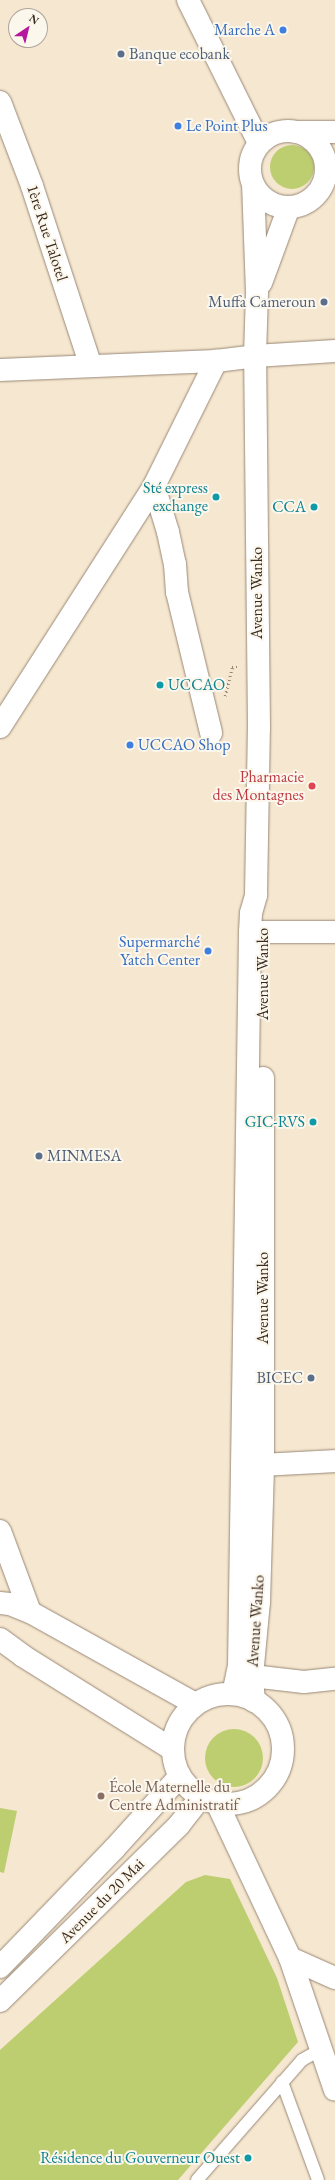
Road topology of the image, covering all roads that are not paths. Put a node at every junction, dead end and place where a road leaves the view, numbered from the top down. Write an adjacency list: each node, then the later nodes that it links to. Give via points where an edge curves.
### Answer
1 (188, 0): 5 (main road)
2 (0, 102): 13 (main road, 1ère Rue Talotel, via 32,186)
3 (296, 132): 4 (main road); 5 (main road, via 282,131 270,135); 6 (main road, via 308,137 318,146)
4 (335, 132)
5 (259, 143): 7 (main road, via 252,156 250,171)
6 (328, 182): 8 (main road, via 308,201)
7 (253, 185): 8 (main road, via 262,197 274,205); 9 (main road, Avenue Wanko)
8 (289, 207): 9 (main road, Avenue Wanko)
9 (257, 292): 11 (main road, Avenue Wanko)
10 (335, 352): 11 (main road)
11 (255, 356): 12 (main road); 18 (main road, Avenue Wanko, via 259,728 256,895 263,914)
12 (216, 361): 13 (main road); 15 (main road)
13 (91, 366): 14 (main road)
14 (0, 370)
15 (154, 486): 16 (main road); 17 (main road, via 168,532 175,564 176,592)
16 (0, 727)
17 (211, 733)
18 (257, 932): 19 (main road); 21 (main road, Avenue Wanko)
19 (335, 932)
20 (335, 1461): 21 (main road)
21 (253, 1466): 26 (main road, Avenue Wanko, via 259,1602); 28 (main road, Avenue Wanko, via 239,1666)
22 (0, 1530): 24 (main road)
23 (0, 1603): 24 (main road)
24 (30, 1612): 30 (main road)
25 (0, 1639): 31 (main road)
26 (252, 1676): 27 (main road, via 304,1682); 29 (main road, Avenue Wanko)
27 (335, 1679)
28 (233, 1694): 29 (main road); 30 (main road, via 220,1694)
29 (254, 1700): 33 (main road, via 268,1711 278,1725 283,1742 282,1760 276,1776 266,1790 251,1800 234,1804)
30 (195, 1704): 31 (main road, via 179,1724)
31 (172, 1749): 32 (main road)
32 (180, 1776): 33 (main road); 35 (main road, Avenue du 20 Mai, via 119,1844)
33 (209, 1800): 34 (main road); 37 (main road, Avenue du 20 Mai, via 179,1825)
34 (290, 1958): 36 (main road); 38 (main road)
35 (0, 1967)
36 (335, 1978)
37 (0, 2001)
38 (322, 2049): 39 (lane, via 302,2060); 40 (main road)
39 (282, 2082): 41 (lane); 42 (lane)
40 (335, 2090)
41 (197, 2180)
42 (318, 2180)

